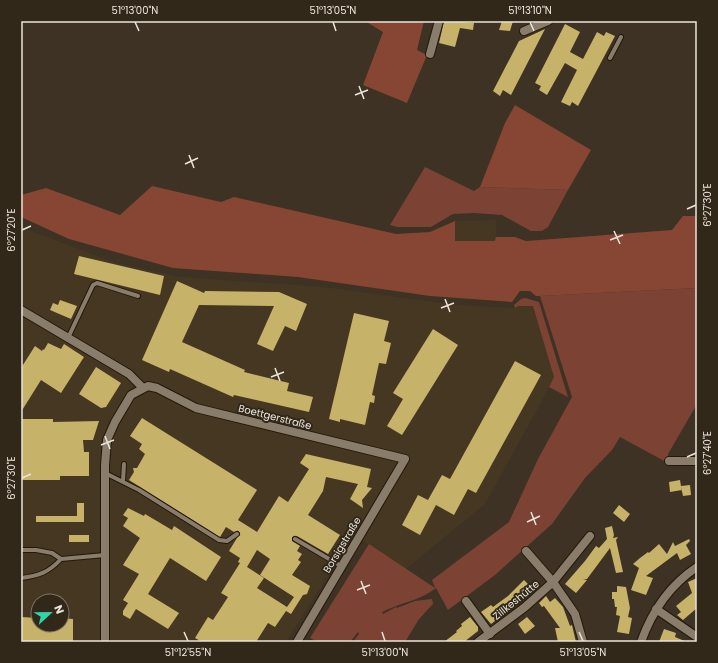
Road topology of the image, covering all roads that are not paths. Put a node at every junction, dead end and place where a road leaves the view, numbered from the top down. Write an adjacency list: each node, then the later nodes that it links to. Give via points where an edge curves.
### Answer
1 (438, 21): 5 (street)
2 (548, 21): 3 (street)
3 (524, 31)
4 (621, 37): 6 (lane)
5 (430, 54)
6 (610, 58)
7 (138, 296): 9 (lane, via 97,283 93,285)
8 (21, 310): 9 (street)
9 (68, 338): 10 (street, via 129,374)
10 (142, 388): 11 (street, Boettgerstraße, via 157,388 196,408); 15 (street, via 131,395 115,422 107,440)
11 (405, 459): 24 (street, Borsigstraße)
12 (669, 461): 13 (street)
13 (697, 461)
14 (124, 464): 16 (lane)
15 (104, 473): 16 (lane); 22 (street)
16 (123, 481): 17 (lane, via 219,540 227,541)
17 (237, 534)
18 (590, 536): 27 (street, Zillkeshütte)
19 (295, 538): 24 (lane)
20 (21, 550): 23 (lane, via 52,553)
21 (526, 551): 27 (street, Zillkeshütte)
22 (104, 555): 23 (lane); 32 (street)
23 (61, 559): 26 (lane, via 51,570)
24 (341, 566): 33 (street, Borsigstraße)
25 (697, 567): 29 (street, via 672,587)
26 (21, 578)
27 (553, 582): 30 (street, Zillkeshütte); 35 (street, Zillkeshütte, via 575,614)
28 (466, 601): 30 (street, Zillkeshütte)
29 (656, 609): 31 (street); 36 (street)
30 (490, 634): 34 (street, Zillkeshütte)
31 (697, 637)
32 (105, 642)
33 (297, 642)
34 (478, 642)
35 (583, 642)
36 (641, 642)

